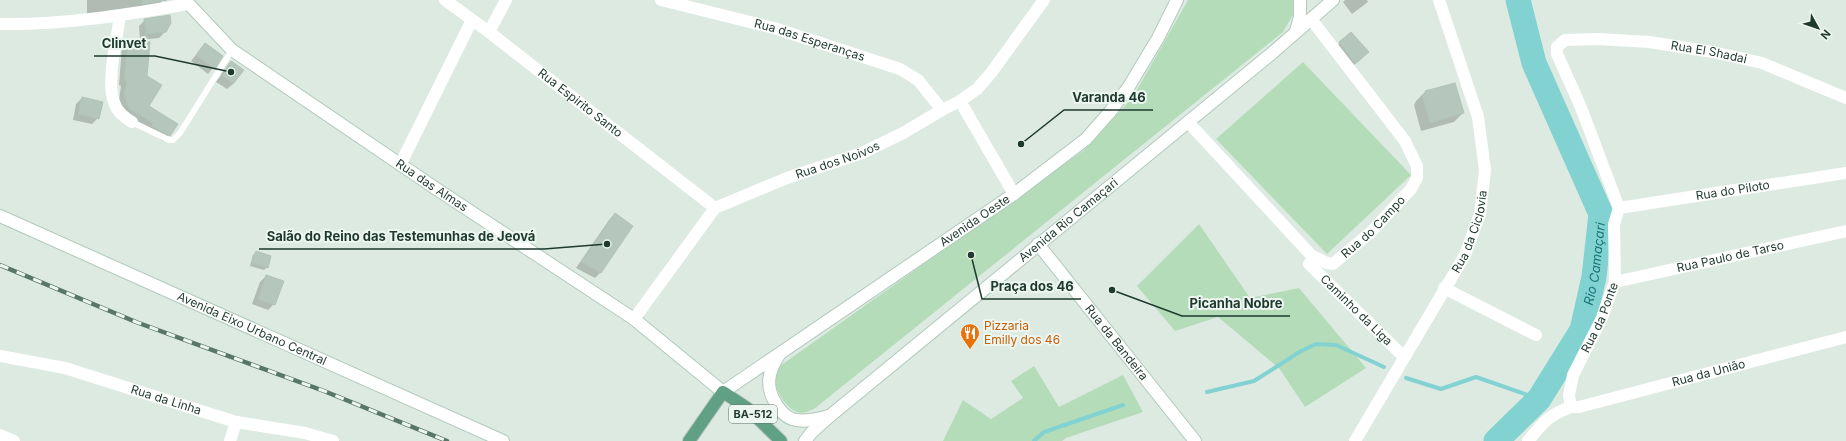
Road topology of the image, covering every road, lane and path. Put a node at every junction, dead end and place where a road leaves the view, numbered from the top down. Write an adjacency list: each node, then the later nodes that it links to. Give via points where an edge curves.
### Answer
1 (444, 0): 12 (street, Rua Espirito Santo)
2 (506, 0): 15 (street)
3 (1044, 0): 18 (street, Rua dos Noivos, via 992,72 977,89)
4 (1177, 0): 24 (street, Avenida Oeste, via 1143,64 1109,113 1086,139)
5 (1300, 0): 14 (street, via 1300,17)
6 (1333, 0): 11 (street, Avenida Rio Camaçari)
7 (1439, 0): 32 (street, Rua da Ciclovia, via 1478,117 1485,170 1480,214 1465,255)
8 (667, 1): 19 (street, Rua das Esperanças, via 774,28 900,69 918,80)
9 (187, 2): 10 (street); 16 (street, Rua das Almas)
10 (120, 16): 13 (street, via 40,25); 20 (street, via 112,71 112,94 119,112)
11 (1311, 19): 14 (street, Avenida Rio Camaçari); 21 (street, Rua do Campo, via 1405,141 1417,166 1417,178 1411,189 1371,232 1348,252 1333,264 1312,256)
12 (472, 20): 15 (street, Rua Espirito Santo); 22 (street)
13 (0, 24)
14 (1296, 31): 21 (street, Avenida Rio Camaçari)
15 (488, 32): 25 (street, Rua Espirito Santo)
16 (232, 50): 20 (lane, via 180,133 173,140); 22 (street, Rua das Almas)
17 (1846, 98): 26 (street, Rua El Shadai, via 1762,63 1739,57 1649,42 1565,40 1557,47 1557,54 1580,105)
18 (960, 101): 19 (street, Rua dos Noivos); 24 (street)
19 (942, 110): 25 (street, Rua dos Noivos, via 862,153 787,178)
20 (132, 122)
21 (1188, 122): 29 (street, Avenida Rio Camaçari)
22 (401, 163): 33 (street, Rua das Almas)
23 (1846, 173): 26 (street, Rua do Piloto)
24 (1014, 194): 36 (street, Avenida Oeste)
25 (715, 208): 33 (street)
26 (1619, 208): 31 (street, Rua da Ponte, via 1614,224)
27 (0, 216): 48 (street, Avenida Eixo Urbano Central)
28 (1846, 231): 31 (street, Rua Paulo de Tarso)
29 (1038, 244): 41 (street, Avenida Rio Camaçari); 44 (street, Rua da Bandeira)
30 (1309, 264): 38 (street, Caminho da Liga)
31 (1615, 282): 40 (street, Rua da Ponte, via 1602,318 1573,375 1569,395)
32 (1444, 288): 34 (street); 38 (street, Rua da Ciclovia)
33 (634, 319): 39 (street, Rua das Almas)
34 (1536, 335)
35 (1846, 337): 40 (street, Rua da União, via 1579,408)
36 (782, 350): 39 (street, Avenida Oeste); 41 (street, via 768,380 769,389 778,408 784,414 798,420)
37 (0, 356): 42 (street, Rua da Linha, via 65,368)
38 (1404, 357): 52 (street, Rua da Ciclovia)
39 (723, 392): 49 (main road, BA-512); 50 (main road, BA-512, via 745,407)
40 (1571, 407): 53 (street, via 1554,413)
41 (831, 415): 51 (street, Avenida Rio Camaçari)
42 (236, 422): 46 (street); 47 (street, Rua da Linha, via 305,433)
43 (0, 435): 45 (street)
44 (1189, 439)
45 (14, 441)
46 (230, 441)
47 (333, 441)
48 (503, 441)
49 (689, 441)
50 (781, 441)
51 (805, 441)
52 (1355, 441)
53 (1528, 441)

